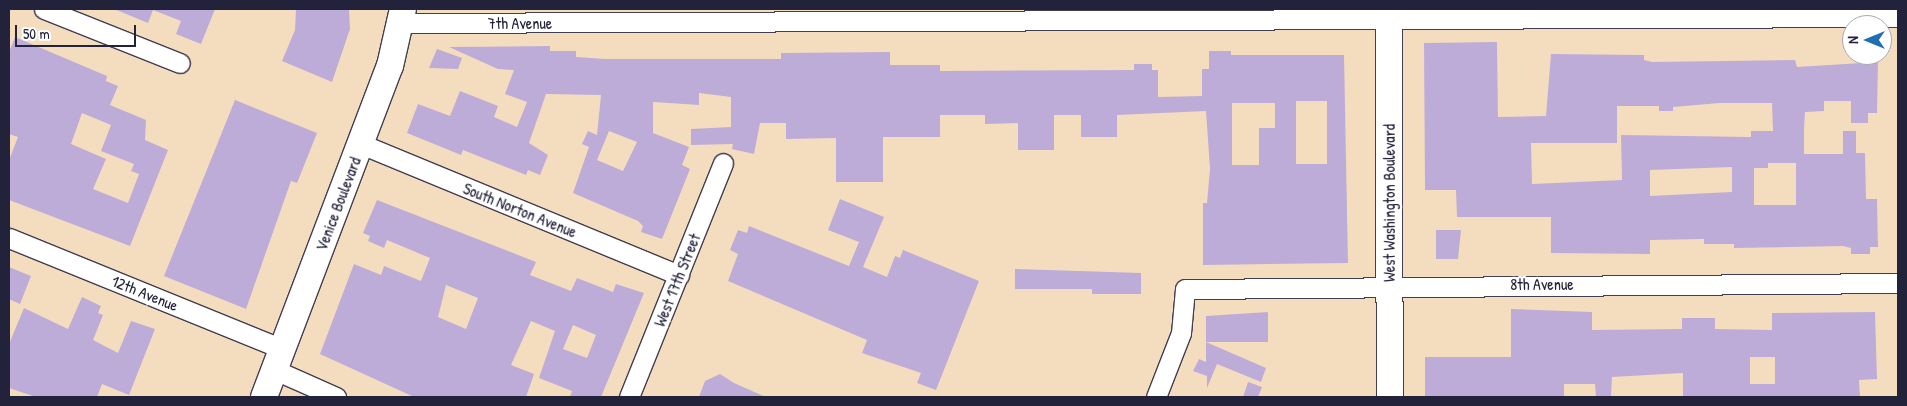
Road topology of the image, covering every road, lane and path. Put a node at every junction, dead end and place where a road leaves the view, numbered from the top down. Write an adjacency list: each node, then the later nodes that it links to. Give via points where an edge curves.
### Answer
1 (44, 9): 6 (street)
2 (1389, 13): 3 (street, 7th Avenue); 5 (street, 7th Avenue); 12 (main road, West Washington Boulevard)
3 (874, 15): 4 (street, 7th Avenue)
4 (402, 16): 7 (main road, Venice Boulevard)
5 (1898, 17)
6 (180, 63)
7 (361, 144): 10 (street, South Norton Avenue); 13 (main road, Venice Boulevard)
8 (723, 163): 10 (street, West 17th Street)
9 (9, 238): 13 (street, 12th Avenue)
10 (679, 275): 16 (street, West 17th Street)
11 (1898, 283): 12 (street, 8th Avenue)
12 (1389, 284): 17 (street, 8th Avenue, via 1186,289 1181,334); 18 (main road, West Washington Boulevard)
13 (278, 359): 14 (main road, Venice Boulevard); 15 (street, 12th Avenue)
14 (264, 397)
15 (336, 397)
16 (629, 397)
17 (1156, 397)
18 (1390, 397)

